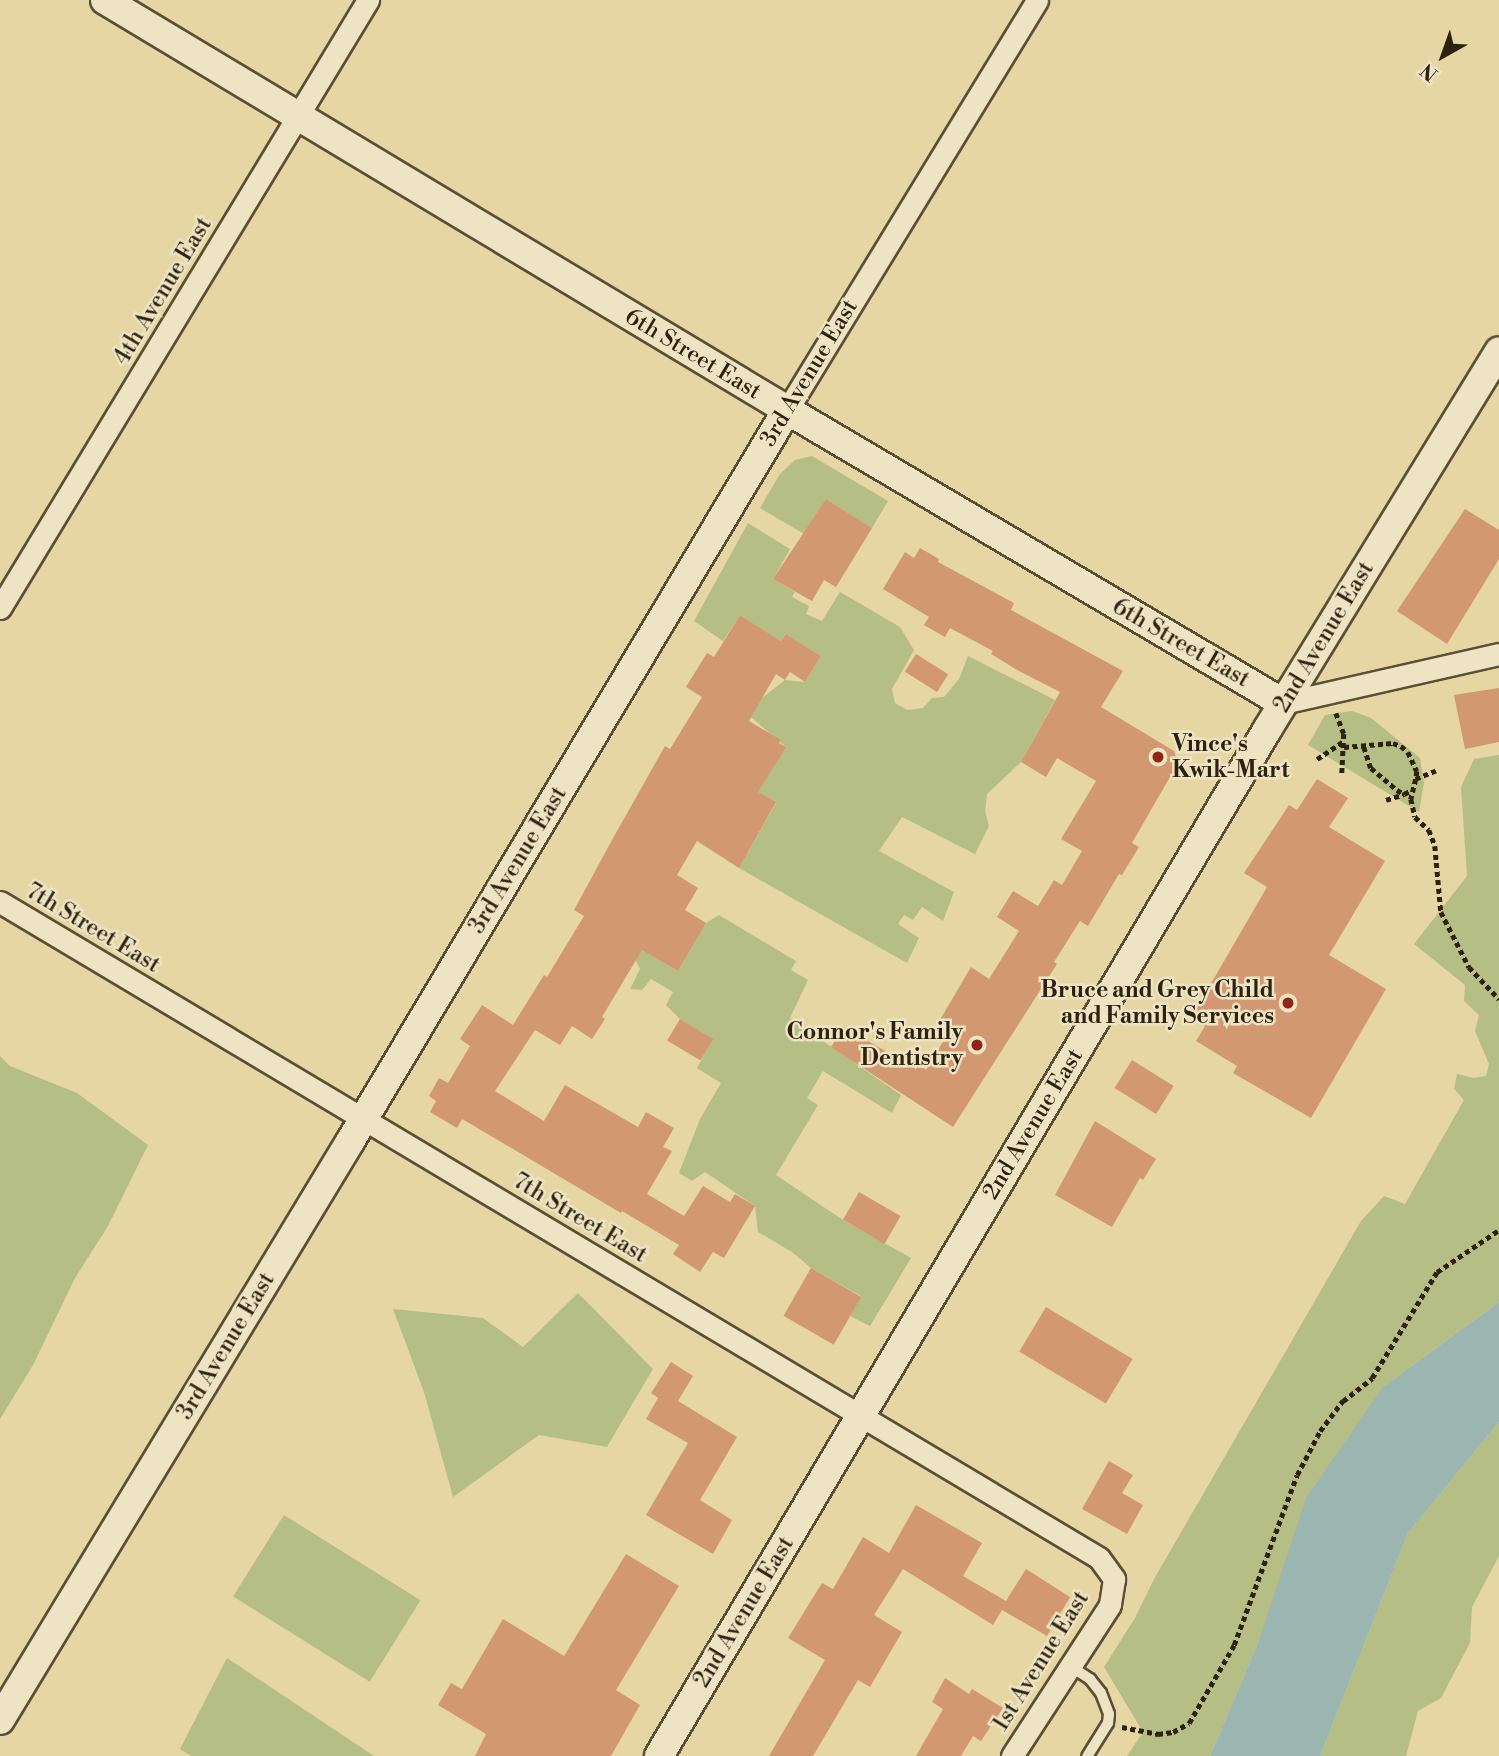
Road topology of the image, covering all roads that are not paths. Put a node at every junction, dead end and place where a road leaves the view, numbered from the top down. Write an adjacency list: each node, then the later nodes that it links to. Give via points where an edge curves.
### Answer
1 (105, 0): 4 (main road, 6th Street East)
2 (368, 0): 4 (street, 4th Avenue East)
3 (1037, 0): 6 (street, 3rd Avenue East)
4 (299, 117): 6 (main road, 6th Street East); 7 (street, 4th Avenue East)
5 (1499, 351): 9 (main road, 2nd Avenue East)
6 (787, 410): 9 (main road, 6th Street East); 11 (main road, 3rd Avenue East)
7 (0, 608)
8 (1499, 653): 9 (street)
9 (1283, 703): 12 (main road, 2nd Avenue East)
10 (0, 902): 11 (street, 7th Street East)
11 (363, 1120): 12 (street, 7th Street East); 15 (main road, 3rd Avenue East)
12 (860, 1416): 13 (street, 7th Street East, via 1099,1558 1114,1579); 16 (main road, 2nd Avenue East)
13 (1114, 1593): 14 (street, 1st Avenue East)
14 (1070, 1666): 17 (street, 1st Avenue East); 18 (lane, via 1090,1679 1110,1714)
15 (0, 1720)
16 (659, 1756)
17 (1012, 1756)
18 (1087, 1756)

